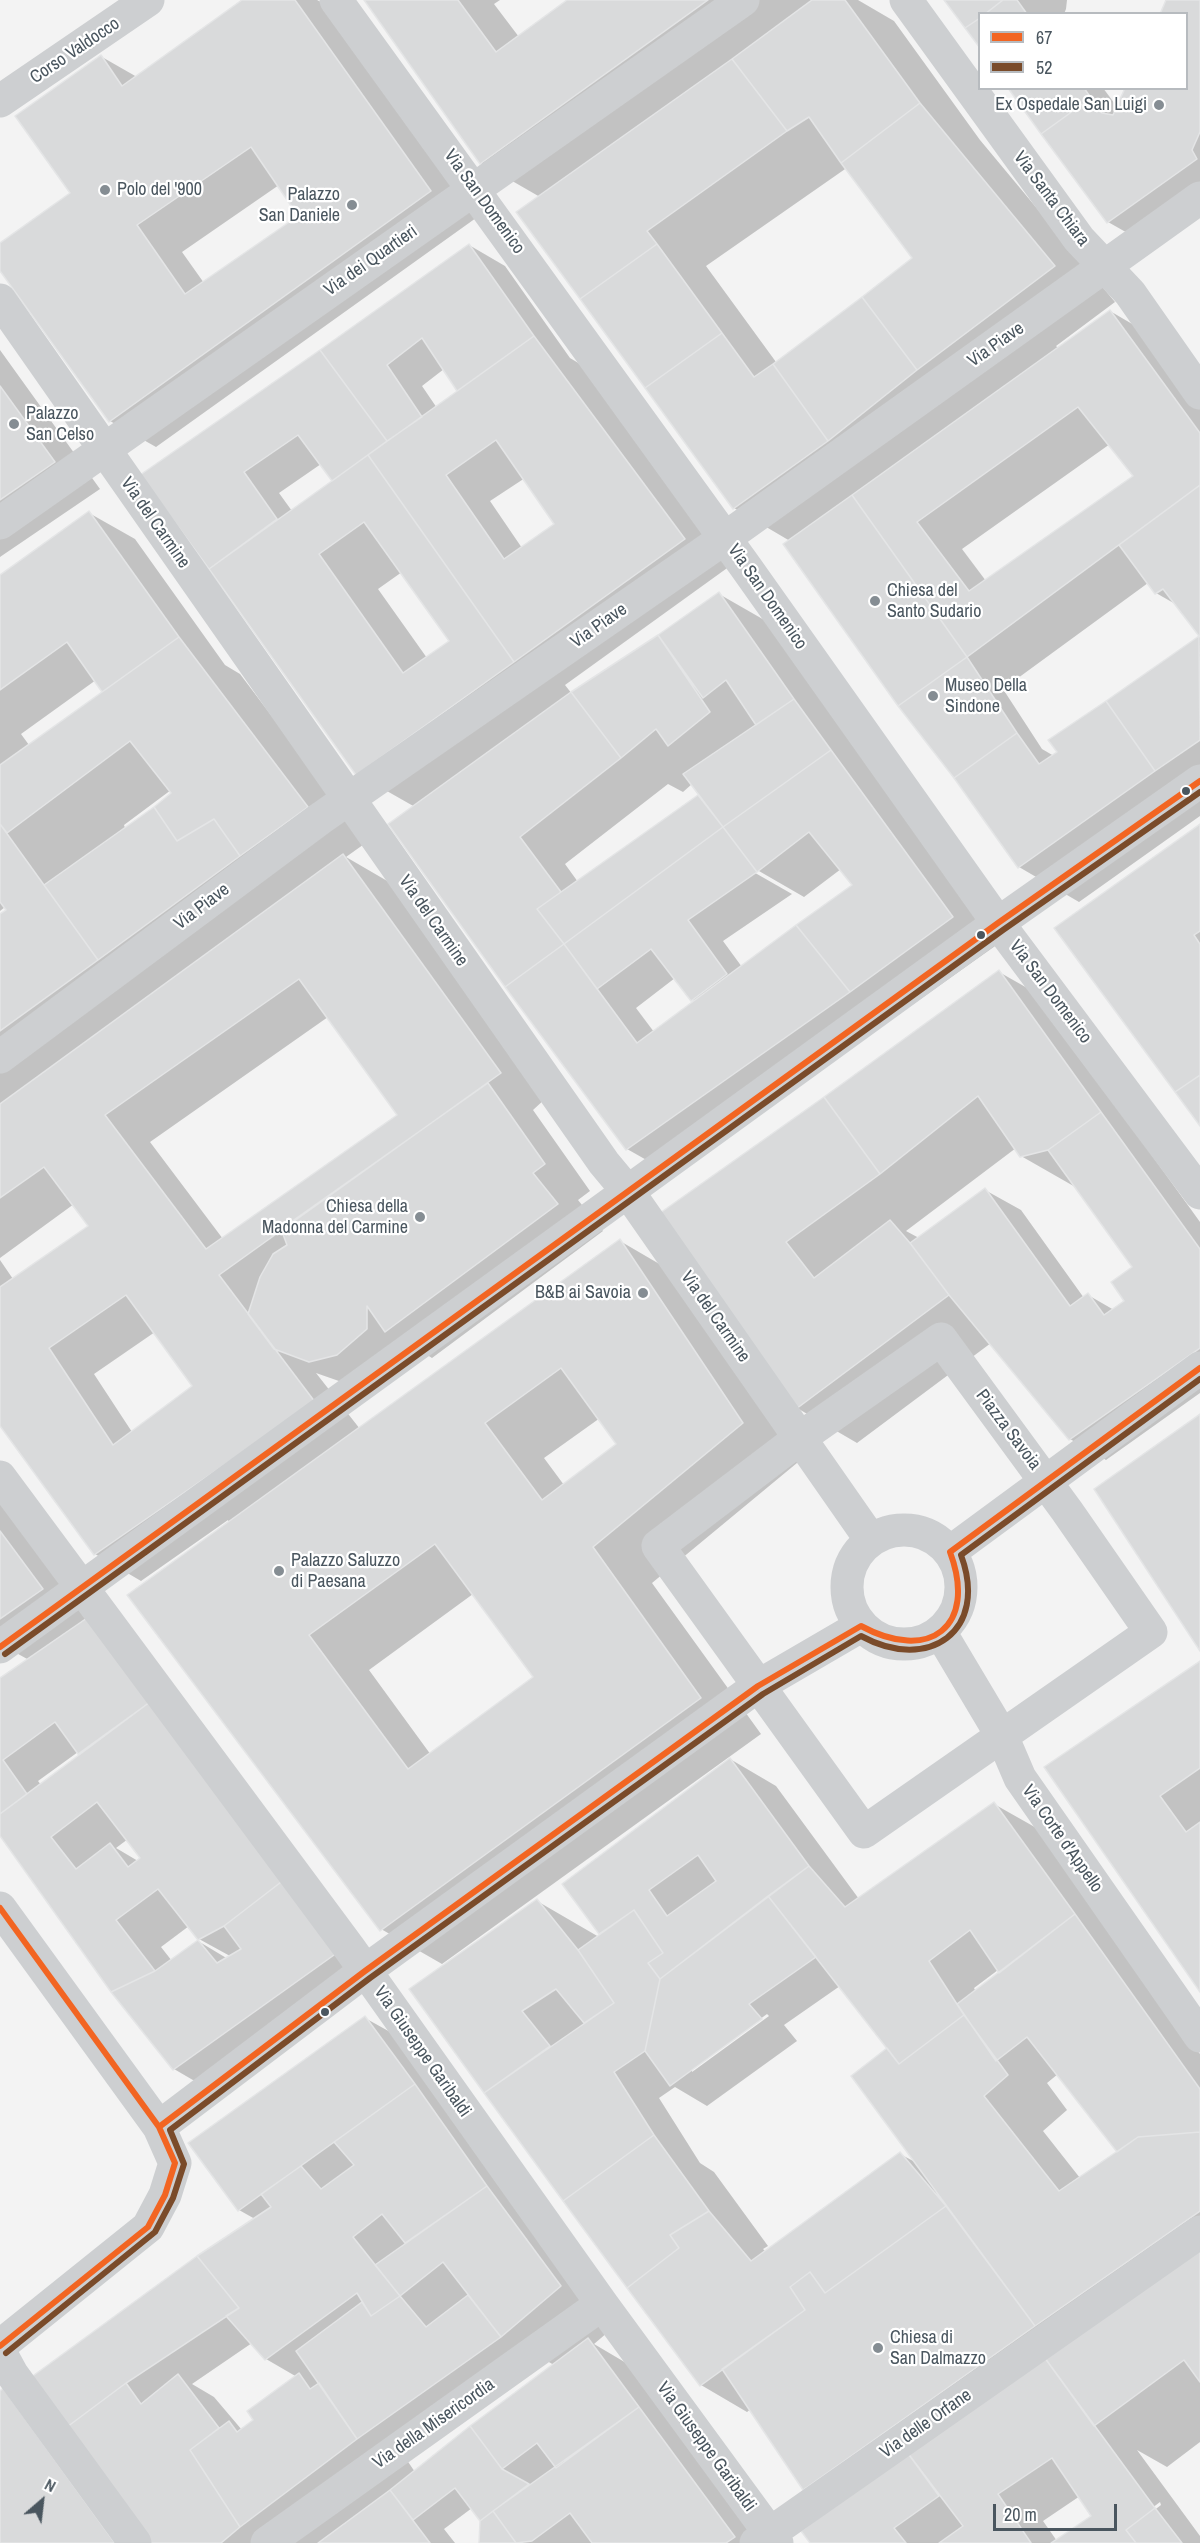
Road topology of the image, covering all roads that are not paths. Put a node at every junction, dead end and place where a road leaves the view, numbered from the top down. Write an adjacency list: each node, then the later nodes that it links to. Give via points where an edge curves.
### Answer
1 (148, 0): 5 (street, Corso Valdocco)
2 (336, 0): 6 (street, Via San Domenico)
3 (743, 0): 6 (street, Via dei Quartieri)
4 (906, 0): 8 (street, Via Santa Chiara, via 1078,239)
5 (0, 101)
6 (474, 189): 11 (street, Via dei Quartieri); 13 (street, Via San Domenico)
7 (1200, 198): 8 (street, Via Piave)
8 (1105, 268): 10 (street, Via Santa Chiara, via 1130,293); 13 (street, Via Piave)
9 (0, 300): 11 (street, Via del Carmine)
10 (1200, 393)
11 (104, 449): 12 (street, Via dei Quartieri); 15 (street, Via del Carmine)
12 (0, 523)
13 (725, 538): 15 (street, Via Piave); 16 (street, Via San Domenico)
14 (1200, 781): 16 (street)
15 (348, 800): 17 (street, Via Piave); 18 (street, Via del Carmine)
16 (998, 923): 18 (street); 19 (street, Via San Domenico)
17 (0, 1057)
18 (629, 1193): 21 (street, Via del Carmine); 26 (street)
19 (1200, 1193)
20 (1200, 1368): 23 (street)
21 (800, 1438): 23 (street, Piazza Savoia, via 941,1340); 24 (street, Via del Carmine); 30 (street, Piazza Savoia, via 658,1546)
22 (0, 1477): 26 (street, Via Giuseppe Garibaldi)
23 (1045, 1480): 25 (street); 31 (street, Piazza Savoia, via 1151,1632)
24 (871, 1540): 25 (street, via 886,1532 913,1530 937,1540); 27 (street, via 857,1553 849,1571 851,1609)
25 (950, 1552): 28 (street, via 959,1567 960,1603)
26 (81, 1589): 29 (street); 33 (street, Via Giuseppe Garibaldi)
27 (861, 1626): 28 (street, via 875,1636 899,1644 925,1641); 30 (street)
28 (940, 1632): 31 (street, Via Corte d'Appello)
29 (0, 1647)
30 (758, 1686): 31 (street, Piazza Savoia, via 864,1832); 33 (street)
31 (1002, 1736): 34 (street, Via Corte d'Appello, via 1020,1778)
32 (0, 1908): 35 (street)
33 (365, 1971): 35 (street); 37 (street, Via Giuseppe Garibaldi)
34 (1200, 2036)
35 (159, 2127): 38 (street, via 175,2163 165,2195 148,2227)
36 (1200, 2232): 40 (street, Via delle Orfane)
37 (602, 2304): 40 (street, Via Giuseppe Garibaldi); 42 (street, Via della Misericordia)
38 (0, 2346)
39 (0, 2352): 41 (street)
40 (767, 2540)
41 (135, 2543)
42 (267, 2543)

